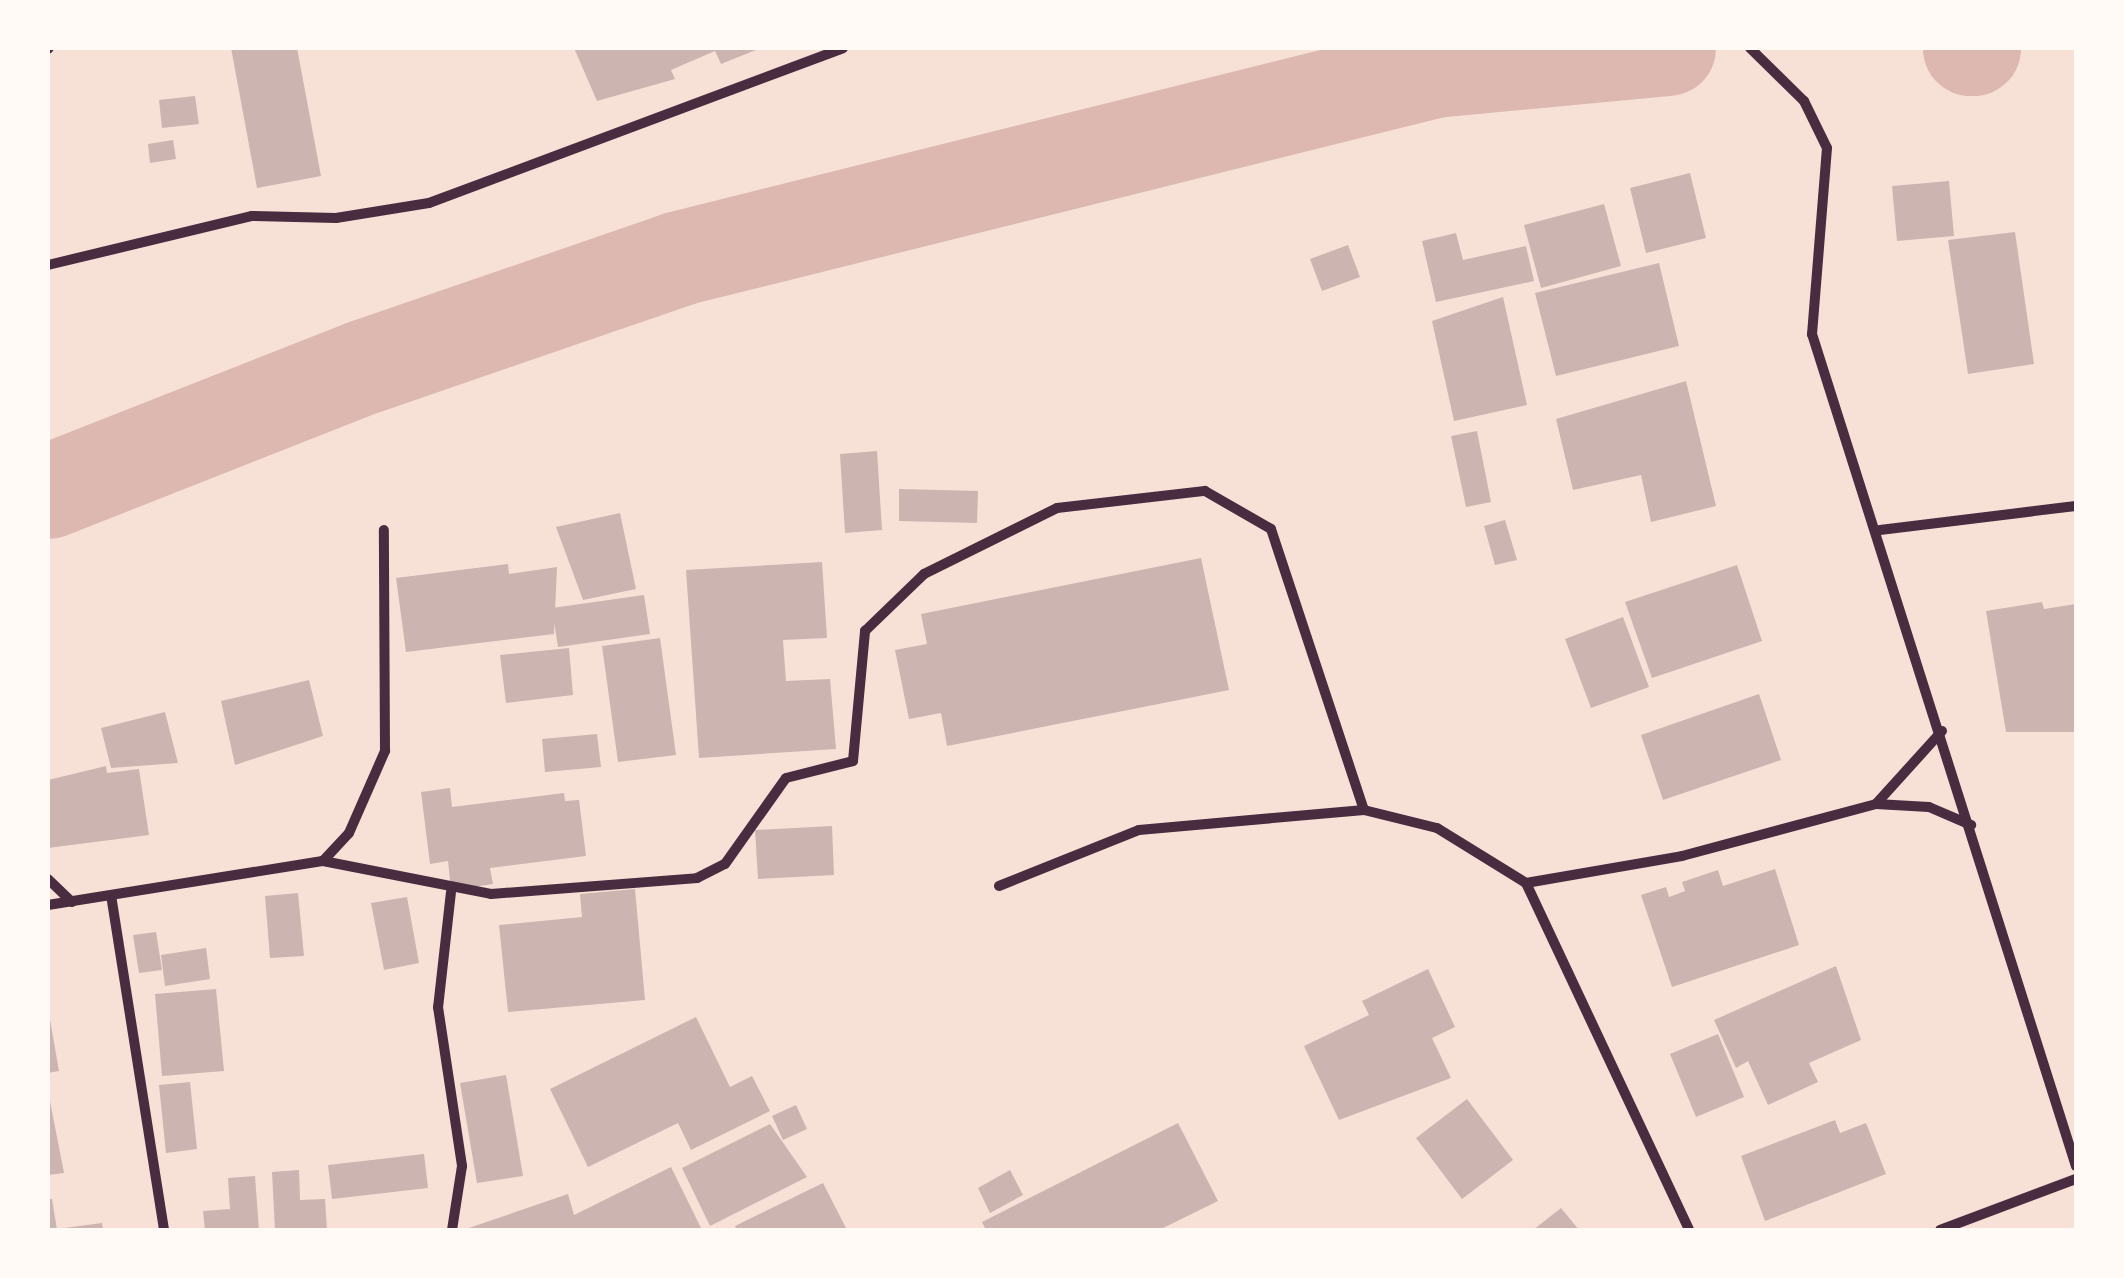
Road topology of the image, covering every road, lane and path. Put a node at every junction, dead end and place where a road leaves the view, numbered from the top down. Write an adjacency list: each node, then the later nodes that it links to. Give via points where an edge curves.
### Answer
1 (843, 48): 3 (street, via 430,203 336,218 252,216)
2 (1750, 48): 6 (street, via 1804,101 1827,148 1812,334)
3 (48, 265)
4 (2076, 506): 6 (street)
5 (384, 530): 11 (street, via 385,751 363,814)
6 (1880, 530): 7 (street)
7 (1942, 731): 8 (street); 10 (street)
8 (1876, 804): 10 (street, via 1929,808); 13 (street, via 1682,856)
9 (1364, 810): 13 (street, via 1437,828); 14 (street, via 1139,830); 15 (street, via 1272,529 1206,491 1057,508 924,574 865,630 853,761 786,778 724,864 697,878)
10 (1970, 825): 19 (street)
11 (323, 862): 15 (street, via 426,877); 16 (street)
12 (48, 879): 17 (street)
13 (1526, 884): 23 (street)
14 (999, 886)
15 (451, 892): 22 (street, via 438,1007 462,1166)
16 (111, 895): 17 (street); 21 (street)
17 (72, 902): 18 (street)
18 (48, 906)
19 (2076, 1166)
20 (2076, 1178): 24 (street)
21 (164, 1230)
22 (452, 1230)
23 (1688, 1230)
24 (1940, 1230)

